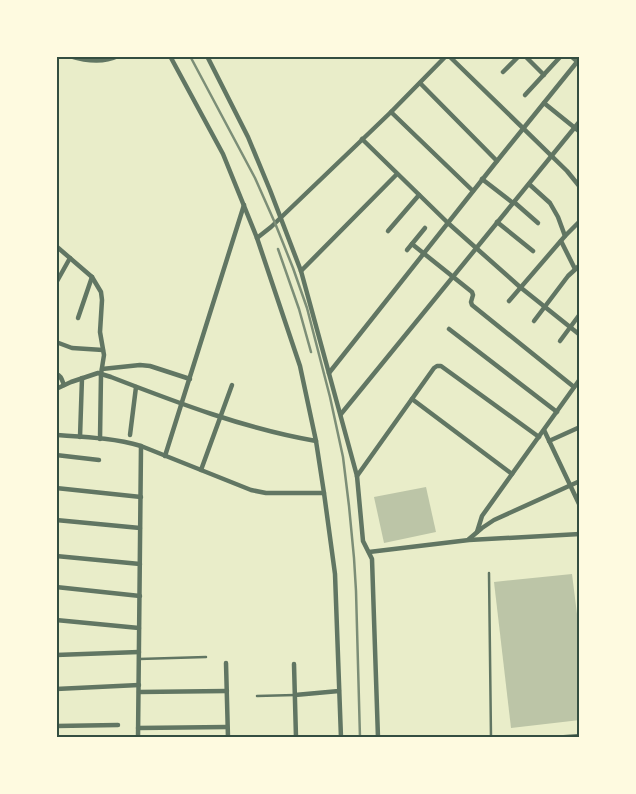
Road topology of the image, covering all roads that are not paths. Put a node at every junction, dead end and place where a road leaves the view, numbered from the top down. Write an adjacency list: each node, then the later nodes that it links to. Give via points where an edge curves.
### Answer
1 (70, 56): 2 (street, via 96,61)
2 (118, 56)
3 (170, 56): 30 (street, via 223,154)
4 (207, 56): 31 (street, via 248,137)
5 (447, 56): 12 (street); 18 (street)
6 (520, 56): 10 (street)
7 (525, 56): 11 (street)
8 (561, 56): 11 (street)
9 (576, 60): 14 (street)
10 (503, 72)
11 (544, 75): 13 (street)
12 (420, 83): 15 (street); 22 (street)
13 (525, 96)
14 (544, 103): 17 (street); 18 (street)
15 (391, 112): 20 (street); 27 (street)
16 (580, 121): 17 (street)
17 (574, 128): 19 (street); 21 (street)
18 (523, 129): 21 (street); 22 (street)
19 (580, 132)
20 (362, 139): 23 (street); 31 (street)
21 (551, 156): 25 (street); 26 (street)
22 (497, 161): 24 (street)
23 (397, 174): 28 (street); 50 (street)
24 (482, 179): 27 (street); 29 (street)
25 (529, 184): 29 (street); 38 (street, via 550,203)
26 (580, 187)
27 (473, 191): 34 (street)
28 (419, 195): 34 (street); 37 (street)
29 (514, 202): 33 (street); 35 (street)
30 (244, 205): 39 (street); 70 (street)
31 (280, 218): 39 (street); 50 (street)
32 (580, 221): 38 (street)
33 (497, 222): 43 (street); 45 (street)
34 (448, 223): 43 (street); 46 (street)
35 (538, 223)
36 (425, 228): 41 (street)
37 (388, 231)
38 (565, 236): 40 (street)
39 (257, 238): 90 (street, via 300,366)
40 (561, 241): 49 (street); 54 (street)
41 (412, 244): 44 (street); 46 (street)
42 (56, 246): 47 (street)
43 (476, 248): 52 (street); 54 (street)
44 (407, 250)
45 (533, 251)
46 (424, 253): 52 (street); 67 (street)
47 (70, 258): 51 (street); 53 (street)
48 (580, 265): 49 (street)
49 (575, 269): 56 (street)
50 (301, 272): 67 (street)
51 (92, 277): 58 (street); 65 (street, via 101,292)
52 (453, 277): 75 (street, via 473,294 472,305); 80 (street)
53 (56, 283)
54 (520, 287): 55 (street); 56 (street)
55 (509, 301)
56 (544, 307): 59 (street); 60 (street)
57 (580, 314): 60 (street)
58 (78, 318)
59 (534, 321)
60 (570, 328): 62 (street); 63 (street)
61 (449, 329): 79 (street)
62 (580, 335)
63 (560, 341)
64 (56, 342): 65 (street, via 72,348)
65 (103, 350): 66 (street)
66 (102, 372): 69 (street); 70 (street, via 140,365); 74 (street); 88 (street)
67 (329, 373): 80 (street)
68 (56, 374): 72 (street)
69 (82, 378): 72 (street); 86 (street)
70 (190, 378): 78 (street)
71 (580, 379): 75 (street)
72 (64, 385): 76 (street)
73 (232, 385): 81 (street)
74 (136, 387): 78 (street); 85 (street)
75 (574, 388): 79 (street)
76 (56, 389)
77 (412, 399): 87 (street, via 434,368 441,366); 96 (street); 97 (street)
78 (182, 404): 81 (street); 93 (street)
79 (557, 412): 83 (street)
80 (341, 414): 97 (street)
81 (221, 417): 90 (street); 95 (street)
82 (580, 427): 89 (street)
83 (544, 430): 87 (street); 89 (street)
84 (56, 435): 86 (street)
85 (130, 435)
86 (80, 436): 88 (street)
87 (539, 437): 96 (street)
88 (100, 439): 91 (street)
89 (549, 441): 99 (street)
90 (316, 442): 101 (street)
91 (141, 446): 93 (street); 102 (street)
92 (56, 455): 94 (street)
93 (166, 456): 95 (street)
94 (99, 460)
95 (201, 470): 101 (street, via 266,493)
96 (512, 474): 106 (street, via 482,516)
97 (357, 476): 109 (street, via 364,541)
98 (580, 481): 99 (street)
99 (570, 486): 103 (street); 106 (street, via 494,520)
100 (56, 488): 102 (street)
101 (324, 493): 127 (street, via 335,574)
102 (141, 497): 105 (street)
103 (580, 506)
104 (56, 520): 105 (street)
105 (140, 528): 111 (street)
106 (477, 532): 108 (street)
107 (580, 534): 108 (street)
108 (468, 540): 109 (street)
109 (370, 552): 139 (street)
110 (56, 556): 111 (street)
111 (140, 564): 114 (street)
112 (489, 573): 140 (lane)
113 (56, 587): 114 (street)
114 (140, 596): 116 (street)
115 (56, 620): 116 (street)
116 (139, 628): 117 (street)
117 (139, 652): 118 (street); 120 (street)
118 (56, 655)
119 (206, 657): 120 (lane)
120 (139, 659): 123 (street)
121 (226, 663): 125 (street)
122 (294, 664): 128 (street)
123 (139, 685): 124 (street); 126 (street)
124 (56, 689)
125 (227, 691): 126 (street); 132 (street)
126 (138, 692): 133 (street)
127 (340, 692): 128 (street); 138 (street)
128 (294, 695): 129 (lane); 137 (street)
129 (257, 696)
130 (118, 725): 131 (street)
131 (56, 726)
132 (227, 727): 133 (street); 136 (street)
133 (138, 728): 135 (street)
134 (580, 735): 141 (lane)
135 (138, 738)
136 (228, 738)
137 (296, 738)
138 (341, 738)
139 (378, 738)
140 (491, 738)
141 (540, 738)

